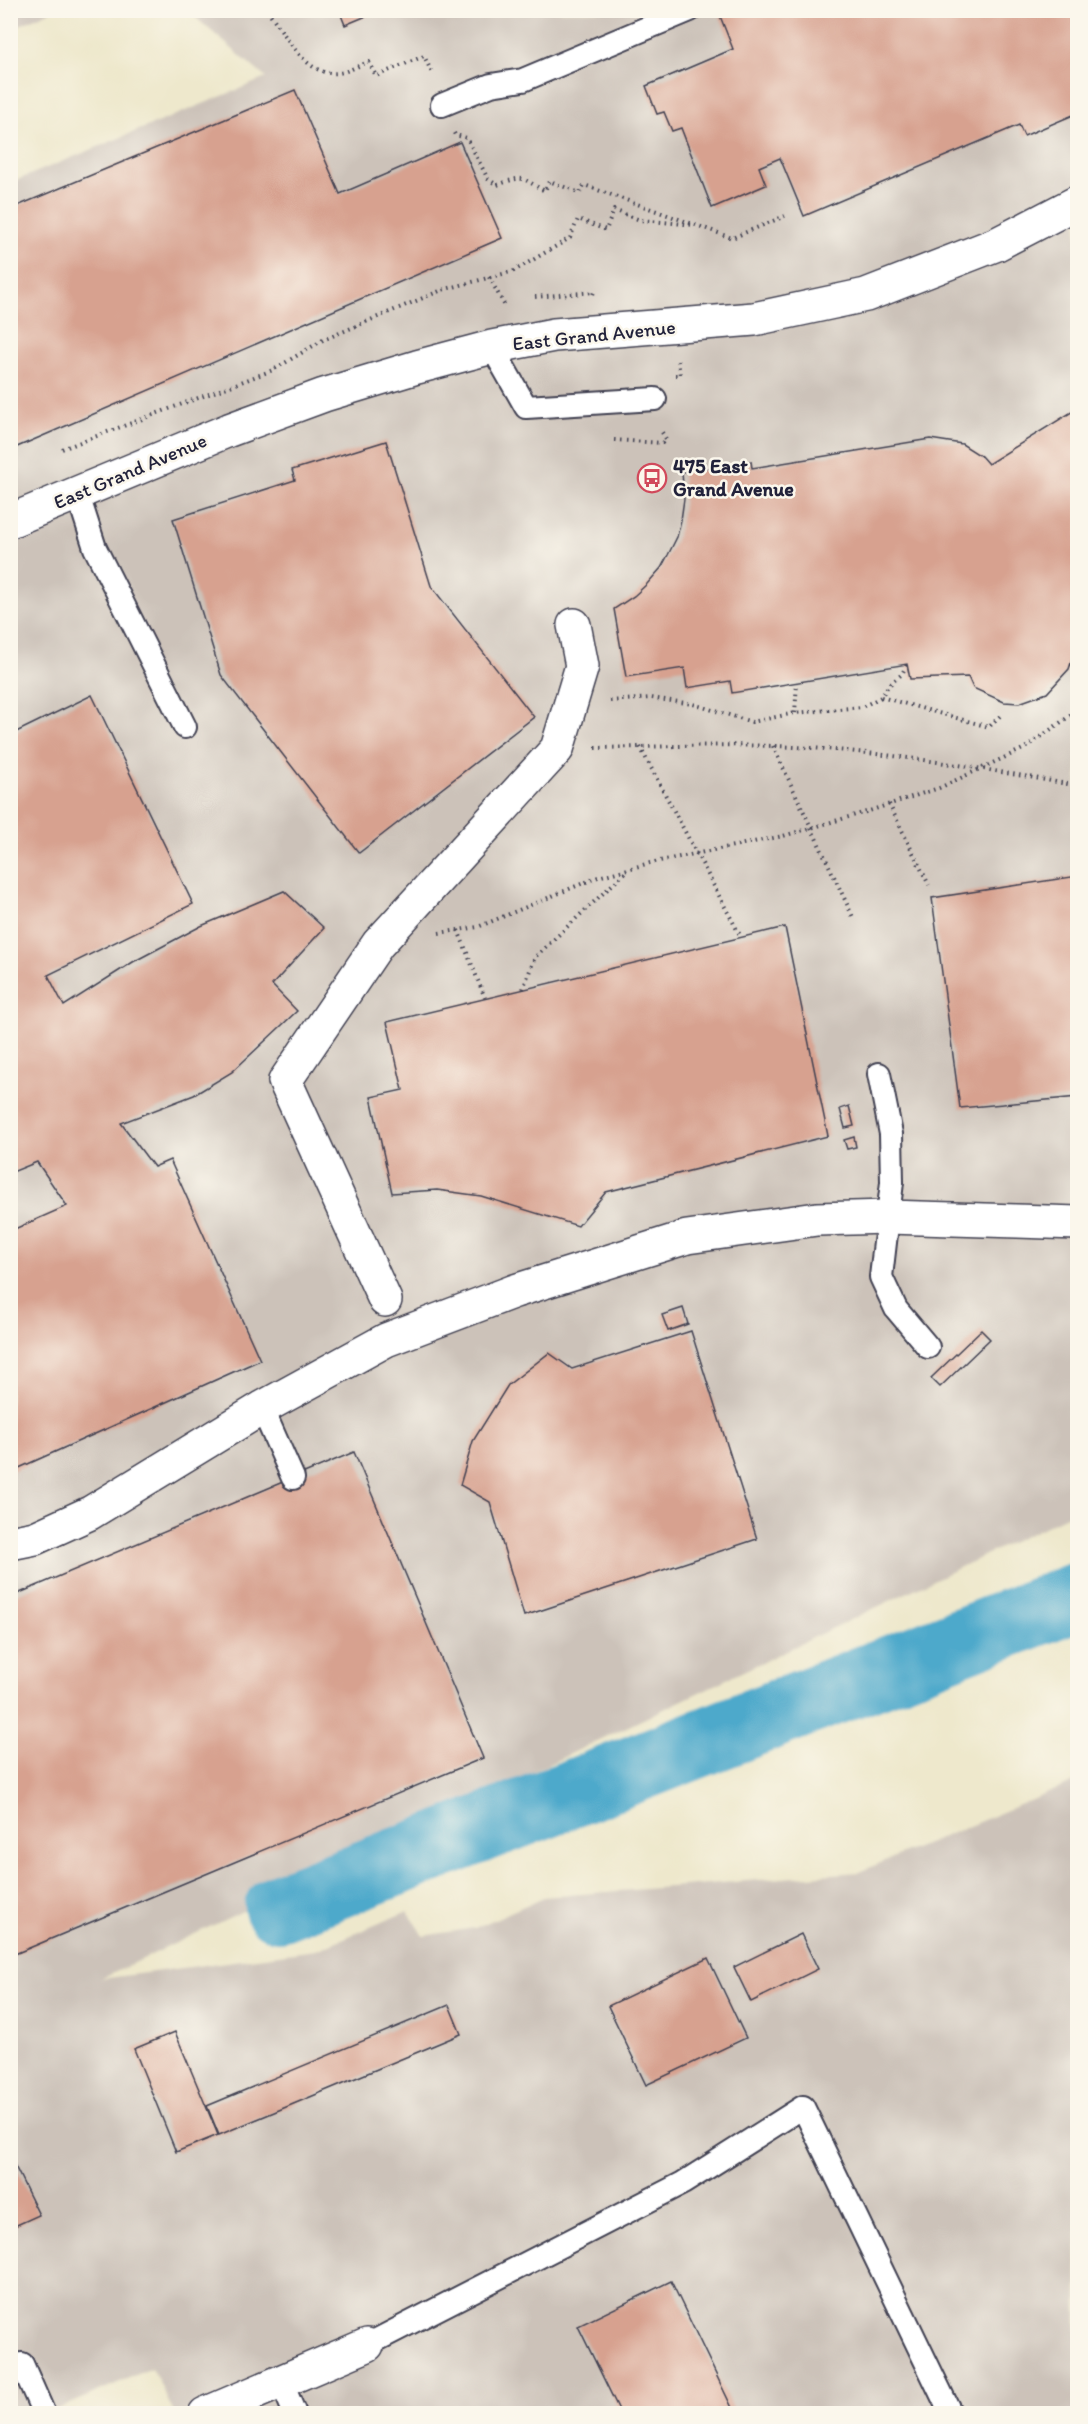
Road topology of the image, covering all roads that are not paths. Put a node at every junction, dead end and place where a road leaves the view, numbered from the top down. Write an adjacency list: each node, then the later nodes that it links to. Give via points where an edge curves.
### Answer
1 (690, 10): 2 (lane, via 524,80 491,85)
2 (442, 105)
3 (1077, 202): 4 (street, East Grand Avenue, via 997,244 866,295 754,319 554,335)
4 (492, 347): 5 (lane, via 526,407); 6 (street, East Grand Avenue, via 324,395)
5 (655, 399)
6 (77, 492): 7 (street, East Grand Avenue); 9 (lane, via 95,548)
7 (10, 521)
8 (574, 625): 13 (street, via 582,666 557,749 378,944 285,1081)
9 (185, 728)
10 (879, 1074): 11 (lane, via 891,1134)
11 (888, 1217): 12 (street); 14 (lane, via 881,1277 896,1308); 15 (street, via 817,1219 687,1236 515,1291 386,1340)
12 (1077, 1223)
13 (385, 1300)
14 (928, 1347)
15 (262, 1408): 16 (lane); 17 (street, via 90,1513 35,1538)
16 (293, 1478)
17 (10, 1543)
18 (368, 2345): 20 (street); 24 (lane, via 683,2182 803,2107)
19 (22, 2364): 22 (lane)
20 (281, 2381): 21 (street); 23 (lane)
21 (225, 2410)
22 (44, 2414)
23 (295, 2414)
24 (951, 2414)

